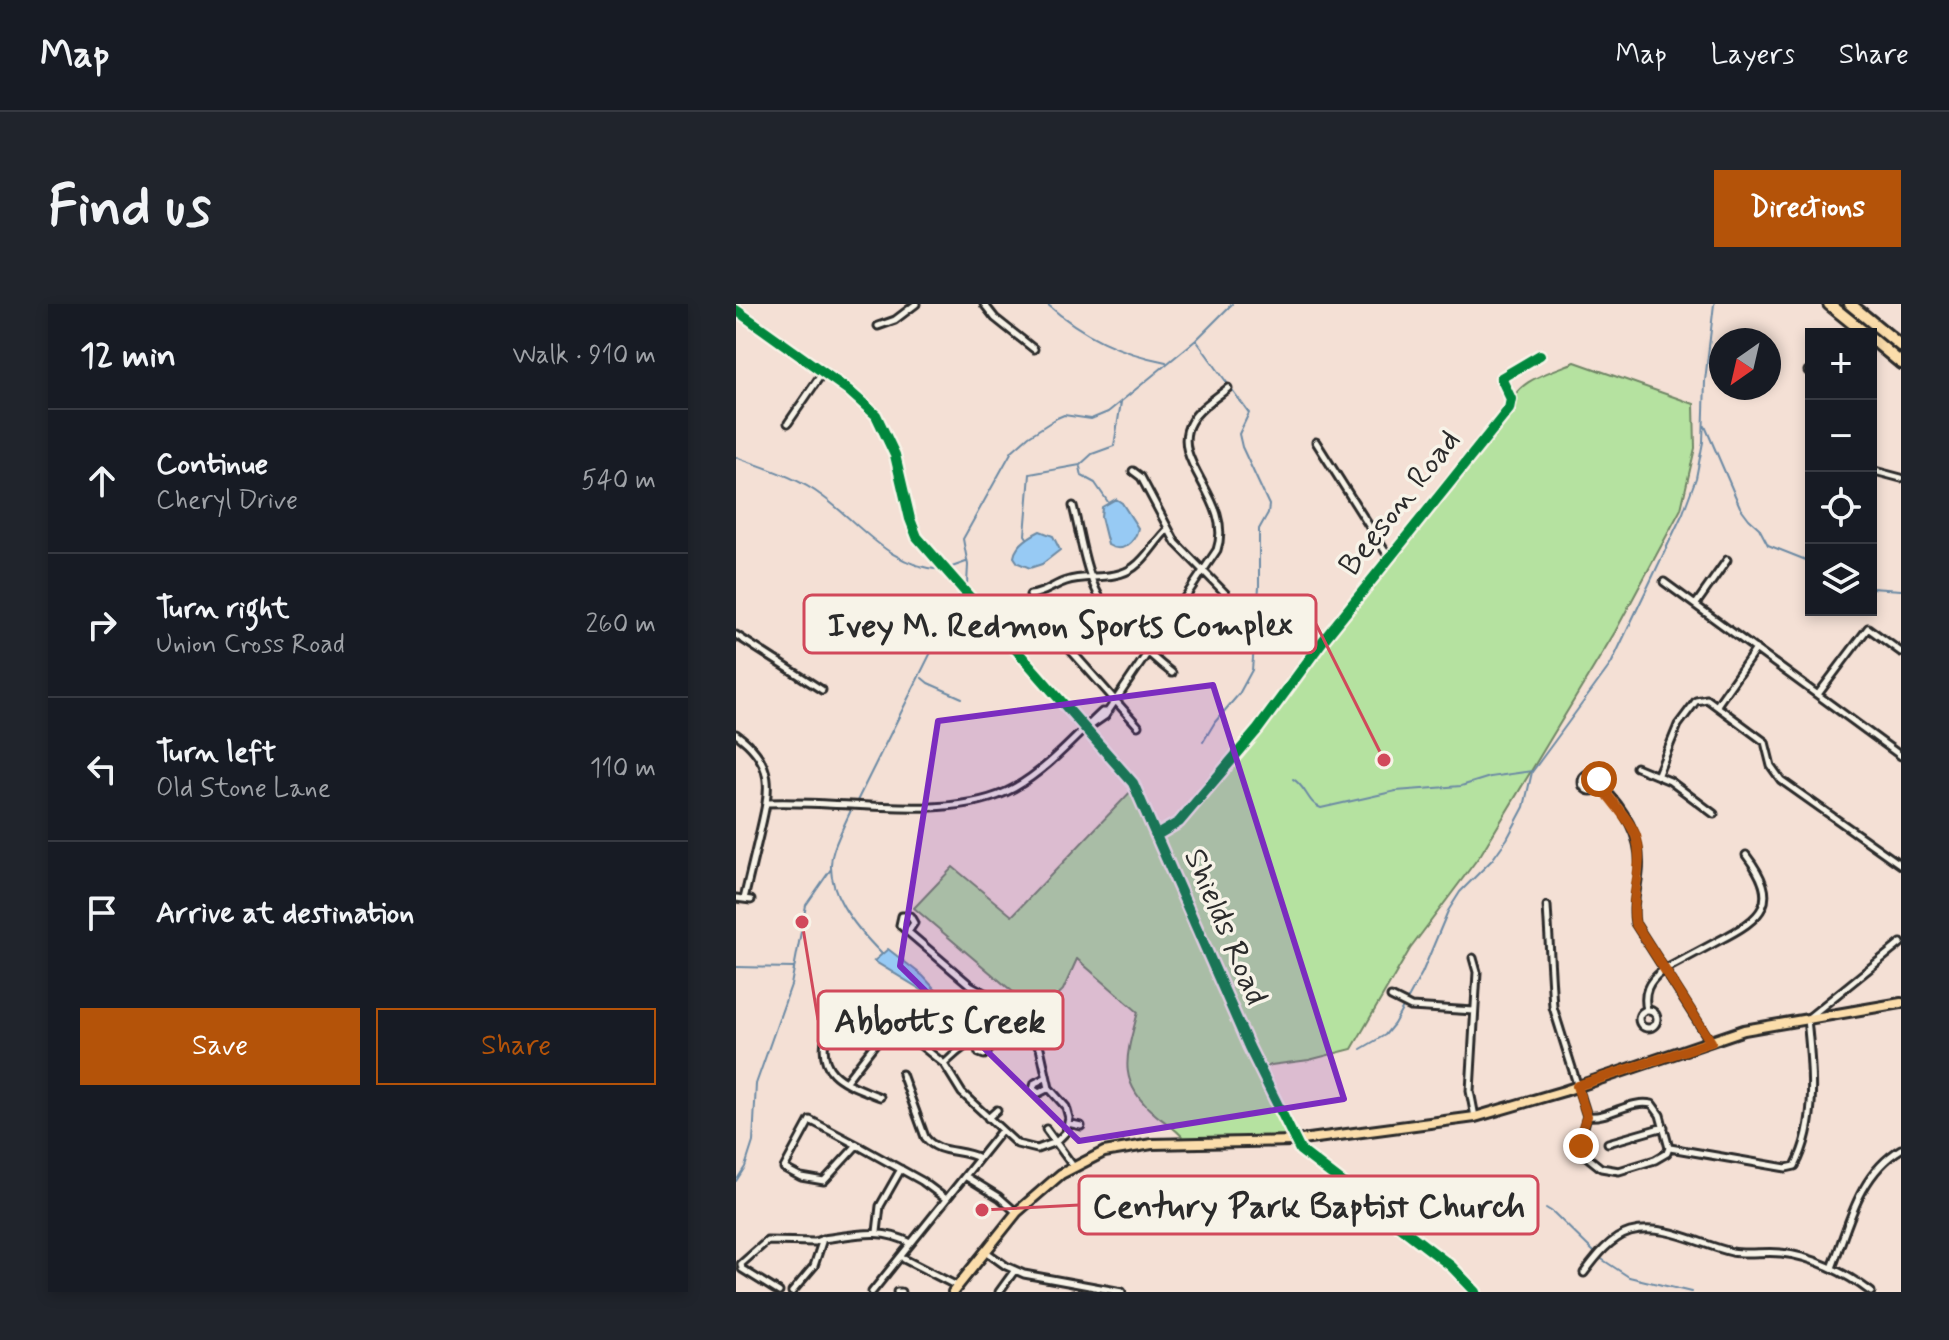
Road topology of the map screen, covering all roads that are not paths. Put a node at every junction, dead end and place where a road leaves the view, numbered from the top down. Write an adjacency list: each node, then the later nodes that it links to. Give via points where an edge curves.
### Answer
1 (916, 304): 6 (street)
2 (984, 304): 10 (street)
3 (1829, 304): 7 (highway)
4 (1850, 304): 9 (highway)
5 (736, 310): 13 (street, Shields Road)
6 (878, 326)
7 (1859, 328)
8 (1877, 343): 12 (highway)
9 (1901, 346)
10 (1034, 349)
11 (1540, 355): 22 (street, Beeson Road, via 1501,378 1511,399 1509,409)
12 (1901, 363)
13 (823, 372): 15 (street); 41 (street, Shields Road, via 861,400 882,426 922,544)
14 (1228, 388): 24 (street, via 1194,417 1186,436 1189,456 1220,521 1219,544)
15 (788, 423)
16 (1316, 442): 22 (street)
17 (1133, 471): 21 (street)
18 (1877, 472): 19 (street)
19 (1901, 478)
20 (1073, 506): 25 (street)
21 (1168, 529): 24 (street); 25 (street, via 1129,571)
22 (1390, 559): 49 (street, Beeson Road, via 1207,791 1179,822)
23 (1727, 560): 28 (street)
24 (1203, 571): 29 (street); 34 (street)
25 (1090, 576): 27 (street); 34 (street, via 1104,604)
26 (1664, 582): 28 (street)
27 (1030, 595)
28 (1696, 604): 32 (street)
29 (1242, 617)
30 (736, 635): 36 (street)
31 (1066, 645): 38 (street)
32 (1756, 649): 37 (street); 39 (street)
33 (1901, 652): 37 (street, via 1868,628)
34 (1147, 653): 35 (street); 38 (street)
35 (1172, 673)
36 (822, 690)
37 (1818, 694): 43 (street)
38 (1115, 700): 40 (street); 41 (street)
39 (1717, 705): 45 (street, via 1702,698 1689,709); 51 (street, via 1765,742 1781,780)
40 (1138, 726)
41 (1086, 729): 47 (street, via 1015,788 965,805); 49 (street, Shields Road, via 1133,783)
42 (736, 734): 47 (street, via 760,758 767,774)
43 (1901, 756)
44 (1636, 767): 45 (street)
45 (1658, 774): 48 (street)
46 (1600, 784): 59 (street, via 1636,836 1640,856 1635,923)
47 (767, 803): 53 (street)
48 (1714, 814)
49 (1157, 835): 90 (street, Shields Road)
50 (1746, 855): 59 (street, via 1764,887 1756,919)
51 (1901, 865)
52 (736, 898): 53 (street)
53 (744, 899): 54 (street)
54 (751, 900)
55 (1547, 906): 78 (street, via 1553,1007)
56 (908, 932): 69 (street, via 970,985 1012,1010)
57 (1901, 943): 65 (street)
58 (1473, 958): 64 (street)
59 (1664, 970): 63 (street, via 1648,987); 73 (street)
60 (1391, 997): 64 (street, via 1411,1007)
61 (867, 1002): 66 (street)
62 (1901, 1003): 65 (main road)
63 (1647, 1010)
64 (1474, 1011): 83 (street, via 1470,1091)
65 (1807, 1019): 73 (main road); 94 (street, via 1812,1093 1795,1166)
66 (892, 1022): 67 (street); 77 (street)
67 (904, 1031): 70 (street); 70 (street, via 912,1021 918,1023 920,1030)
68 (826, 1034): 77 (street, via 824,1063)
69 (1031, 1037): 71 (street); 76 (street, via 1042,1054)
70 (913, 1038): 74 (street)
71 (987, 1039): 72 (street); 72 (street, via 984,1055)
72 (975, 1041): 74 (street)
73 (1711, 1042): 78 (main road)
74 (944, 1064): 84 (street, via 962,1093)
75 (902, 1074): 96 (street, via 930,1144)
76 (1045, 1078): 79 (street); 79 (street, via 1033,1089 1039,1093)
77 (846, 1081): 80 (street)
78 (1577, 1086): 82 (street); 83 (main road)
79 (1049, 1088): 85 (street, via 1066,1107)
80 (880, 1097)
81 (997, 1110): 84 (street)
82 (1587, 1116): 87 (street, via 1647,1103 1658,1109); 94 (street, via 1581,1146 1601,1168 1619,1171 1663,1156)
83 (1475, 1117): 90 (main road)
84 (988, 1118): 89 (street)
85 (1068, 1123): 86 (street); 91 (street)
86 (1081, 1126)
87 (1664, 1127): 92 (street); 94 (street)
88 (1046, 1129): 91 (street)
89 (1001, 1131): 91 (street, via 1031,1149); 96 (street)
90 (1294, 1141): 97 (main road, via 1152,1144 1105,1152); 117 (street, Shields Road, via 1310,1160 1451,1266)
91 (1056, 1142): 97 (street)
92 (1608, 1143)
93 (857, 1145): 93 (street, via 810,1120 784,1168 824,1181); 98 (street)
94 (1669, 1148)
95 (1901, 1149): 107 (street, via 1868,1177)
96 (979, 1158): 99 (street)
97 (1073, 1166): 101 (main road)
98 (901, 1169): 100 (street); 102 (street, via 880,1206)
99 (965, 1176): 100 (street); 101 (street)
100 (946, 1199): 104 (street)
101 (1017, 1212): 105 (main road)
102 (877, 1232): 103 (street); 104 (street)
103 (823, 1239): 112 (street, via 767,1241 741,1264); 113 (street, via 814,1266)
104 (911, 1243): 114 (street)
105 (985, 1251): 108 (street); 110 (main road)
106 (904, 1259): 110 (street)
107 (1832, 1268): 109 (street, via 1792,1255 1731,1252 1647,1230 1623,1235); 118 (street)
108 (1015, 1270): 111 (street); 115 (street)
109 (1584, 1273)
110 (956, 1289)
111 (1097, 1290): 116 (street)
112 (779, 1292)
113 (792, 1292)
114 (872, 1292)
115 (999, 1292)
116 (1122, 1292)
117 (1476, 1292)
118 (1871, 1292)

